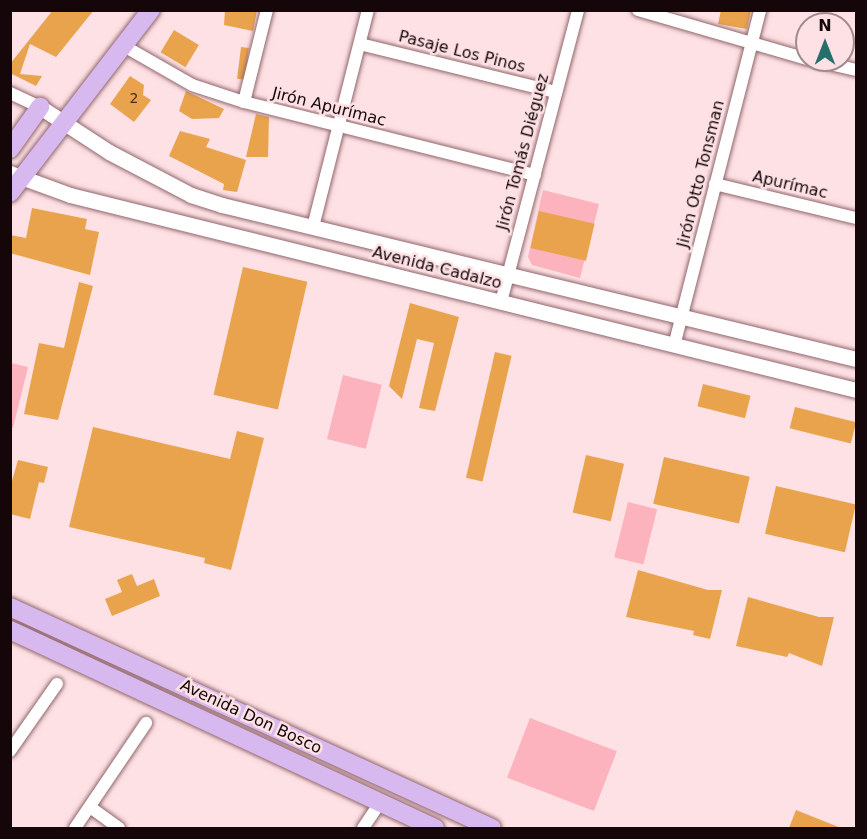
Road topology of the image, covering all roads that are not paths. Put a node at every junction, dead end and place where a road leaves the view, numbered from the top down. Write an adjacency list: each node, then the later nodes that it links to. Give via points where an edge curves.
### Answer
1 (151, 10): 8 (main road)
2 (267, 10): 13 (street)
3 (368, 10): 7 (street)
4 (578, 10): 11 (street, Jirón Tomás Diéguez)
5 (638, 10): 9 (street)
6 (760, 10): 9 (street, Jirón Otto Tonsman)
7 (360, 44): 11 (street, Pasaje Los Pinos); 16 (street)
8 (124, 46): 13 (street, Jirón Apurímac, via 192,85); 15 (main road)
9 (750, 46): 10 (street); 20 (street, Jirón Otto Tonsman)
10 (795, 56)
11 (556, 92): 19 (street, Jirón Tomás Diéguez)
12 (10, 93): 14 (street)
13 (244, 102): 16 (street, Jirón Apurímac)
14 (40, 107): 15 (street, Avenida Cadalzo); 17 (main road)
15 (64, 123): 18 (main road); 23 (street, Avenida Cadalzo, via 191,195)
16 (338, 128): 19 (street, Jirón Apurímac); 23 (street)
17 (10, 148)
18 (16, 175): 21 (main road); 25 (street, Avenida Cadalzo, via 70,195)
19 (535, 175): 24 (street, Jirón Tomás Diéguez)
20 (715, 184): 22 (street, Apurímac); 26 (street, Jirón Otto Tonsman)
21 (10, 193)
22 (856, 218)
23 (312, 227): 24 (street, Avenida Cadalzo)
24 (508, 273): 25 (street, Jirón Tomás Diéguez); 26 (street, Avenida Cadalzo)
25 (501, 302): 27 (street, Avenida Cadalzo)
26 (682, 316): 27 (street, Jirón Otto Tonsman); 28 (street, Avenida Cadalzo)
27 (674, 346): 29 (street, Avenida Cadalzo)
28 (856, 358)
29 (856, 390)
30 (10, 607): 37 (main road, Avenida Don Bosco)
31 (10, 630): 35 (main road, Avenida Don Bosco)
32 (57, 684): 34 (street)
33 (146, 723): 36 (street)
34 (10, 751)
35 (380, 803): 40 (street); 41 (main road, Avenida Don Bosco)
36 (90, 807): 38 (street); 39 (street)
37 (483, 826)
38 (75, 828)
39 (119, 828)
40 (363, 828)
41 (435, 828)

